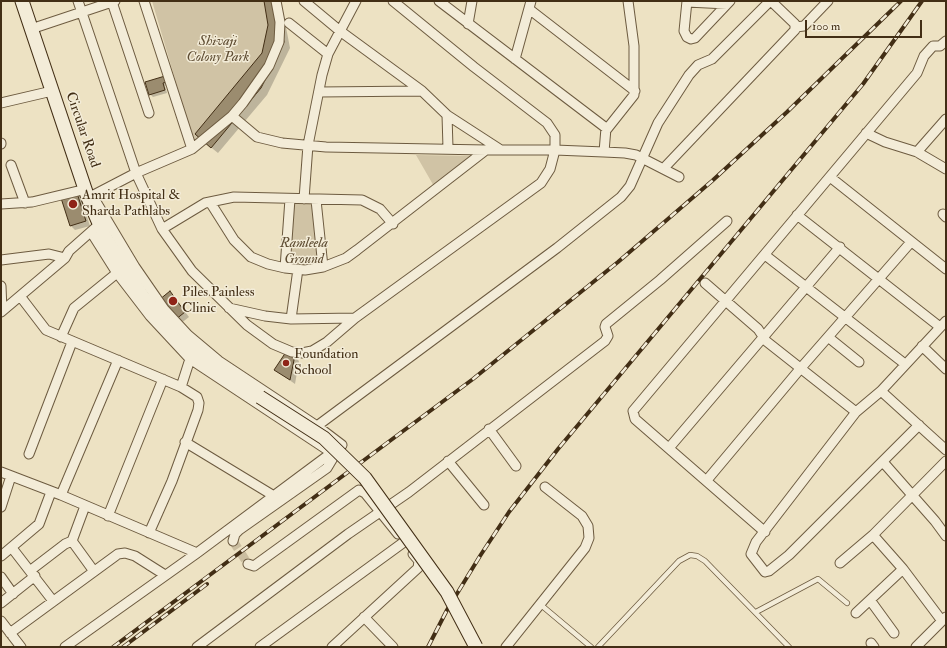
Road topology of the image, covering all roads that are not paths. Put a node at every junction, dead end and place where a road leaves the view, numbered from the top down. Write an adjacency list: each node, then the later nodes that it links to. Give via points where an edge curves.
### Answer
1 (22, 1): 21 (main road, Circular Road)
2 (78, 1): 17 (street)
3 (144, 1): 38 (street)
4 (276, 1): 33 (street, via 280,22 279,42 269,66)
5 (304, 1): 22 (street)
6 (356, 1): 22 (street)
7 (393, 1): 42 (street, via 547,124 555,136)
8 (439, 1): 19 (street)
9 (472, 1): 19 (street)
10 (628, 1): 28 (street, via 634,46)
11 (687, 1): 15 (street); 15 (street, via 684,31 691,39 695,38)
12 (771, 1): 20 (street); 45 (street, via 712,59 698,64 691,71 658,123)
13 (828, 1): 20 (street, via 804,26)
14 (114, 2): 17 (street); 31 (street)
15 (728, 2)
16 (530, 5): 25 (street); 28 (street)
17 (82, 11): 21 (street); 49 (street)
18 (289, 22): 24 (street)
19 (468, 24): 25 (street)
20 (796, 27): 47 (street)
21 (31, 29): 26 (main road, Circular Road)
22 (340, 31): 24 (street); 27 (street)
23 (944, 46): 36 (street, via 933,46 924,56 917,73)
24 (328, 54): 29 (street)
25 (515, 59): 35 (street)
26 (52, 91): 30 (street); 52 (main road, Circular Road)
27 (422, 91): 29 (street); 32 (street)
28 (635, 91): 35 (street, via 629,103)
29 (319, 92): 37 (street)
30 (1, 103)
31 (149, 113)
32 (447, 115): 39 (street); 41 (street)
33 (232, 116): 37 (street, via 261,138); 38 (street)
34 (946, 119): 44 (street)
35 (606, 129): 43 (street)
36 (866, 133): 44 (street); 50 (street)
37 (308, 146): 39 (street); 54 (street)
38 (192, 148): 49 (street)
39 (448, 148): 40 (street)
40 (486, 150): 41 (street); 61 (street)
41 (501, 150): 42 (street)
42 (555, 150): 43 (street); 82 (street, via 550,169 541,183)
43 (604, 152): 45 (street, via 625,152)
44 (916, 152): 48 (street)
45 (643, 157): 47 (street); 102 (street, via 627,190 610,206)
46 (11, 165): 57 (street)
47 (664, 168): 51 (street)
48 (946, 169)
49 (136, 173): 52 (street); 62 (street)
50 (830, 177): 59 (street); 64 (street)
51 (679, 178)
52 (88, 194): 57 (street); 63 (main road, Circular Road); 102 (street, via 164,309 188,334 219,361)
53 (290, 199): 54 (street); 56 (street, via 234,198); 70 (street)
54 (304, 199): 55 (street)
55 (316, 200): 61 (street, via 369,202 380,209); 69 (street)
56 (210, 202): 62 (street); 70 (street, via 234,240 247,253 268,264)
57 (25, 203): 58 (street)
58 (1, 204)
59 (797, 215): 65 (street); 66 (street)
60 (727, 221): 103 (street, via 606,324 608,336 605,341)
61 (393, 224): 69 (street, via 346,258)
62 (162, 229): 80 (street, via 192,271)
63 (99, 232): 67 (street, via 69,251); 73 (street); 162 (main road, Circular Road, bridge, via 143,297 171,329 205,361 324,438 365,478 448,592)
64 (911, 242): 71 (street); 74 (street)
65 (840, 247): 74 (street); 77 (street)
66 (765, 255): 77 (street); 79 (street)
67 (66, 257): 68 (street, via 49,254); 78 (street)
68 (1, 260)
69 (322, 267): 72 (street)
70 (285, 268): 72 (street)
71 (946, 268)
72 (298, 269): 84 (street)
73 (117, 273): 86 (street, via 74,308); 91 (street, via 150,316)
74 (880, 279): 83 (street); 85 (street)
75 (705, 283): 79 (street)
76 (1, 286): 81 (street)
77 (806, 288): 83 (street); 87 (street)
78 (20, 296): 81 (street); 86 (street, via 43,328)
79 (725, 302): 87 (street, via 758,328); 105 (street, via 633,411 634,419)
80 (228, 308): 82 (street, via 273,344 302,354 318,348); 84 (street)
81 (2, 311)
82 (356, 318): 84 (street)
83 (844, 318): 88 (street); 94 (street)
84 (291, 319)
85 (943, 324): 90 (street)
86 (61, 337): 89 (street)
87 (764, 337): 95 (street); 105 (street)
88 (828, 337): 93 (street); 95 (street)
89 (72, 342): 92 (street); 108 (street)
90 (922, 346): 94 (street); 96 (street)
91 (190, 359): 98 (street); 107 (street)
92 (118, 360): 97 (street); 118 (street)
93 (859, 362)
94 (905, 364): 99 (street)
95 (800, 369): 100 (street); 115 (street)
96 (946, 369)
97 (163, 379): 98 (street); 125 (street)
98 (181, 387): 104 (street, via 197,398 199,403)
99 (881, 391): 100 (street); 101 (street)
100 (856, 412): 126 (street)
101 (919, 425): 106 (street); 111 (street)
102 (317, 426): 107 (street, via 341,443 342,446)
103 (489, 429): 109 (street); 112 (street)
104 (185, 442): 120 (street); 127 (street, via 172,481)
105 (669, 448): 115 (street)
106 (946, 450)
107 (332, 453): 120 (street); 131 (street, via 333,458 327,468 239,530)
108 (29, 454)
109 (448, 461): 121 (street); 124 (street)
110 (946, 461): 119 (street)
111 (883, 462): 119 (street); 126 (street, via 788,555 766,572 751,554 756,542)
112 (516, 466)
113 (1, 472): 114 (street)
114 (12, 476): 117 (street); 123 (street)
115 (707, 480): 126 (street)
116 (545, 486): 148 (street, via 582,516 588,526 589,538 585,548)
117 (51, 492): 118 (street); 133 (street, via 39,524)
118 (61, 495): 122 (street)
119 (912, 495): 128 (street); 129 (street)
120 (274, 496): 134 (street)
121 (484, 505)
122 (86, 506): 125 (street); 130 (street)
123 (1, 507)
124 (380, 512): 132 (street); 137 (street, via 363,492 357,491 254,566); 156 (street)
125 (108, 516): 127 (street)
126 (765, 532)
127 (149, 533): 134 (street)
128 (873, 535): 136 (street); 138 (street)
129 (946, 536)
130 (72, 541): 139 (street); 140 (street, via 66,543)
131 (233, 541)
132 (404, 542): 151 (street, via 419,560 418,566); 159 (street)
133 (12, 548): 135 (street); 140 (street)
134 (198, 553): 141 (street)
135 (1, 556)
136 (840, 563)
137 (248, 564)
138 (903, 569): 144 (street); 152 (street)
139 (93, 570): 141 (street, via 115,556 125,553 140,558); 145 (street)
140 (33, 573): 143 (street); 145 (street)
141 (165, 575): 158 (street)
142 (1, 577): 143 (street)
143 (13, 594): 146 (street)
144 (870, 600): 150 (street); 155 (street)
145 (53, 601): 154 (street)
146 (1, 603)
147 (848, 603): 149 (lane, via 818,579)
148 (541, 605): 163 (street); 164 (lane)
149 (756, 612): 165 (lane, via 705,561 697,556 687,556 679,561); 166 (lane)
150 (856, 612)
151 (364, 617): 160 (street); 161 (street)
152 (944, 618): 167 (street)
153 (1, 621): 154 (street)
154 (10, 633): 157 (street)
155 (894, 633)
156 (199, 646)
157 (21, 647)
158 (65, 647)
159 (260, 647)
160 (332, 647)
161 (393, 647)
162 (476, 647)
163 (506, 647)
164 (591, 647)
165 (598, 647)
166 (789, 647)
167 (916, 647)

